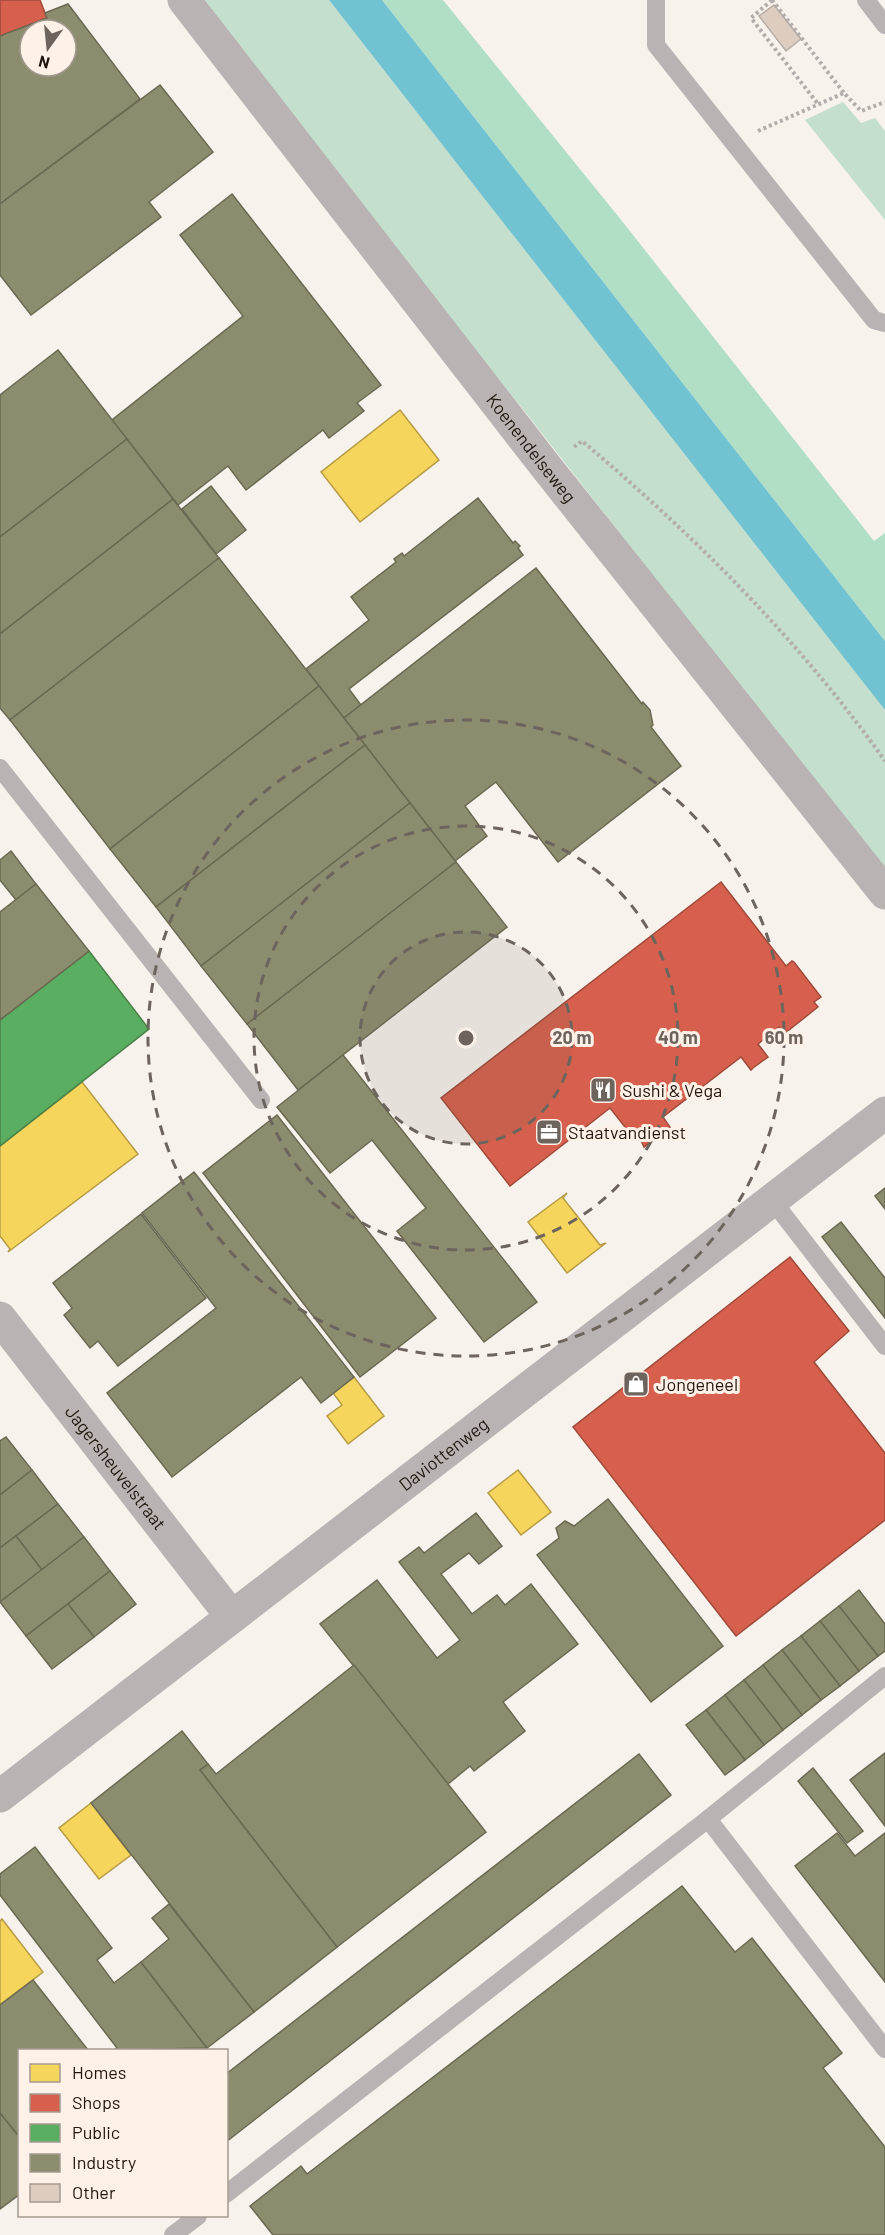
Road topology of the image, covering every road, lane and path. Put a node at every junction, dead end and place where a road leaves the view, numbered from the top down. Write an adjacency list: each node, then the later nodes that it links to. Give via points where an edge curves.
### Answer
1 (184, 0): 11 (street, Koenendelseweg)
2 (656, 0): 9 (lane, via 656,45)
3 (772, 0): 6 (path); 8 (path, via 751,18)
4 (866, 0): 5 (lane)
5 (885, 25)
6 (844, 93): 7 (path, via 861,111); 8 (path)
7 (885, 102)
8 (818, 104): 9 (path)
9 (733, 142): 10 (lane, via 874,320)
10 (885, 323)
11 (547, 468): 12 (path, via 582,441 597,454 776,626); 14 (street, Koenendelseweg)
12 (885, 761)
13 (0, 768): 15 (lane)
14 (885, 893)
15 (261, 1100)
16 (885, 1113): 17 (street, Daviottenweg)
17 (772, 1200): 19 (lane); 20 (street, Daviottenweg)
18 (0, 1318): 20 (street, Jagersheuvelstraat)
19 (885, 1346)
20 (232, 1617): 22 (street, Daviottenweg)
21 (885, 1676): 23 (lane)
22 (0, 1796)
23 (708, 1819): 24 (lane); 25 (lane)
24 (885, 2049)
25 (228, 2192)
26 (197, 2217): 27 (lane)
27 (173, 2235)

